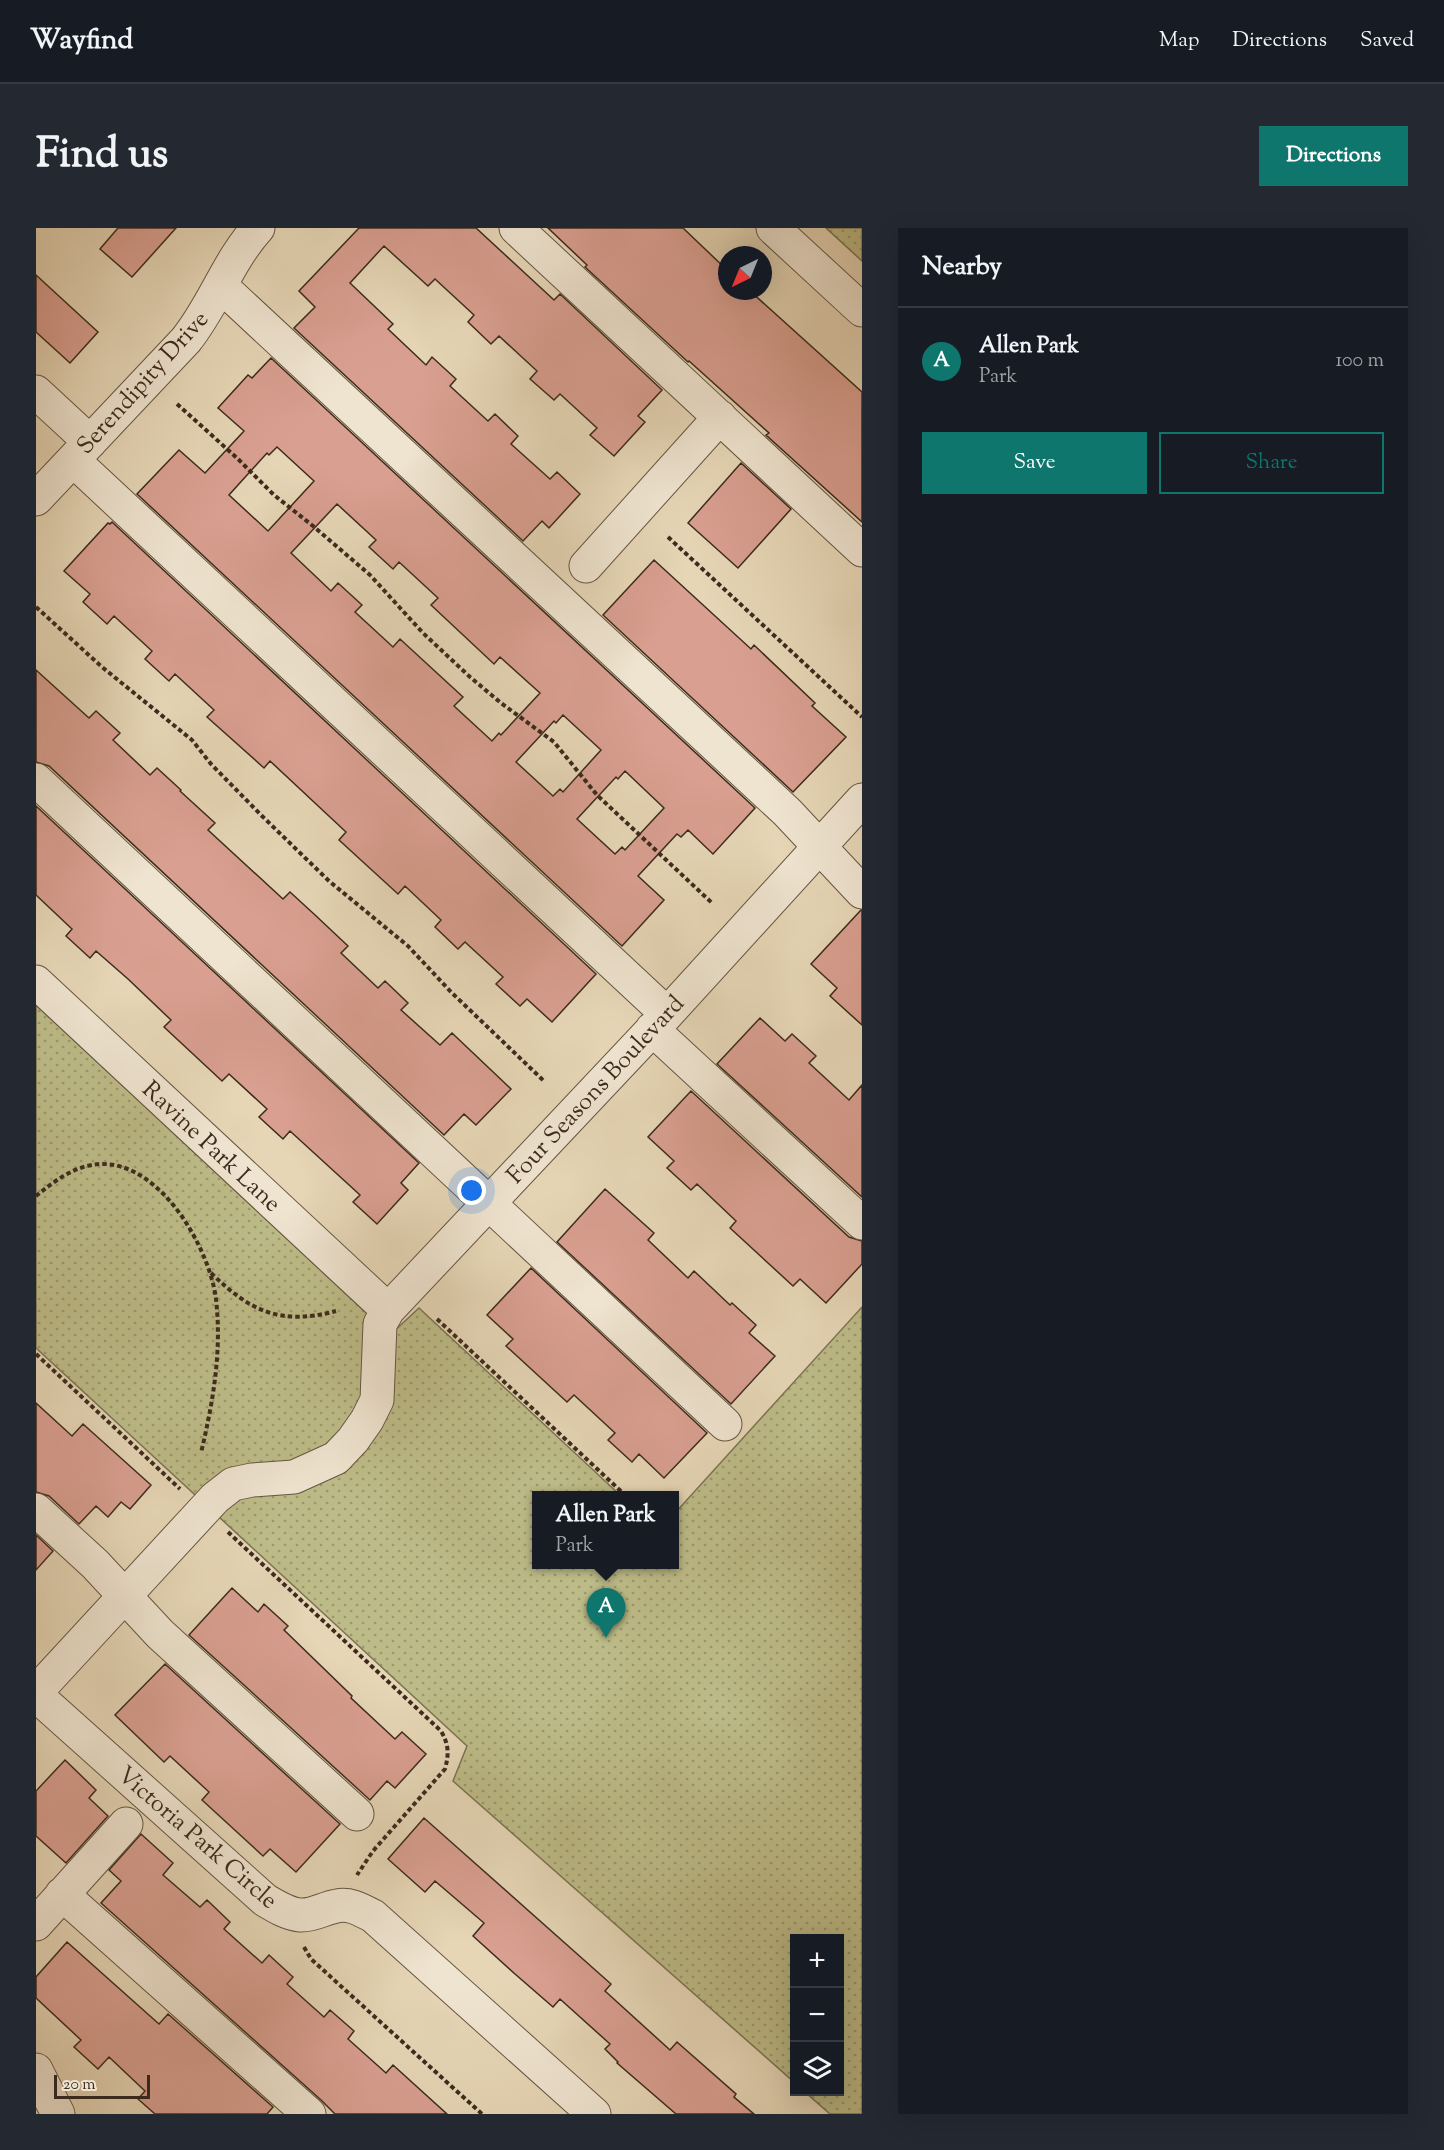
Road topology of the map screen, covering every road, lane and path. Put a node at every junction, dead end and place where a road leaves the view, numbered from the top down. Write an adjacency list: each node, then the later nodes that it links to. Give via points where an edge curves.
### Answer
1 (258, 228): 4 (street, Serendipity Drive)
2 (516, 228): 8 (street)
3 (773, 228): 5 (street)
4 (221, 286): 9 (street, Serendipity Drive, via 186,340); 18 (street, via 787,812)
5 (862, 310)
6 (36, 392): 9 (street)
7 (177, 404): 20 (path, via 274,495 370,575 423,633 470,676 554,742 597,795)
8 (720, 417): 12 (street); 13 (street)
9 (82, 451): 10 (street, Serendipity Drive); 22 (street)
10 (36, 499)
11 (668, 537): 15 (path)
12 (862, 550)
13 (586, 566)
14 (36, 607): 23 (path, via 192,740 262,816 330,881 408,946)
15 (862, 717)
16 (36, 780): 25 (street)
17 (862, 800): 18 (street, Four Seasons Boulevard)
18 (819, 848): 19 (street); 22 (street, Four Seasons Boulevard)
19 (862, 892)
20 (712, 903)
21 (36, 982): 28 (street, Ravine Park Lane)
22 (660, 1022): 25 (street, Four Seasons Boulevard); 26 (street)
23 (545, 1082)
24 (36, 1196): 27 (path, via 58,1179 87,1166 116,1166 134,1173 179,1211)
25 (489, 1202): 28 (street, Four Seasons Boulevard); 32 (street)
26 (862, 1223)
27 (210, 1272): 29 (path, via 233,1294 268,1313 301,1317); 33 (path, via 218,1319 217,1365)
28 (388, 1310): 36 (street, Four Seasons Boulevard, via 380,1324 377,1400 353,1440 336,1458 294,1477 233,1484)
29 (336, 1311)
30 (437, 1319): 34 (path)
31 (36, 1354): 36 (path)
32 (725, 1424)
33 (201, 1453)
34 (621, 1491)
35 (36, 1510): 37 (street)
36 (204, 1510): 37 (street, Four Seasons Boulevard); 41 (path, via 441,1731 447,1742 445,1769 373,1851)
37 (125, 1596): 38 (street, Four Seasons Boulevard); 39 (street, via 160,1634)
38 (36, 1694): 49 (street, Victoria Park Circle, via 265,1900 300,1915 338,1905 355,1907 373,1916)
39 (357, 1814)
40 (126, 1824): 42 (street)
41 (356, 1877)
42 (62, 1894): 43 (street); 47 (street)
43 (36, 1924)
44 (303, 1938): 48 (path, via 310,1959)
45 (36, 2070): 46 (street)
46 (58, 2114)
47 (309, 2114)
48 (482, 2114)
49 (594, 2114)

